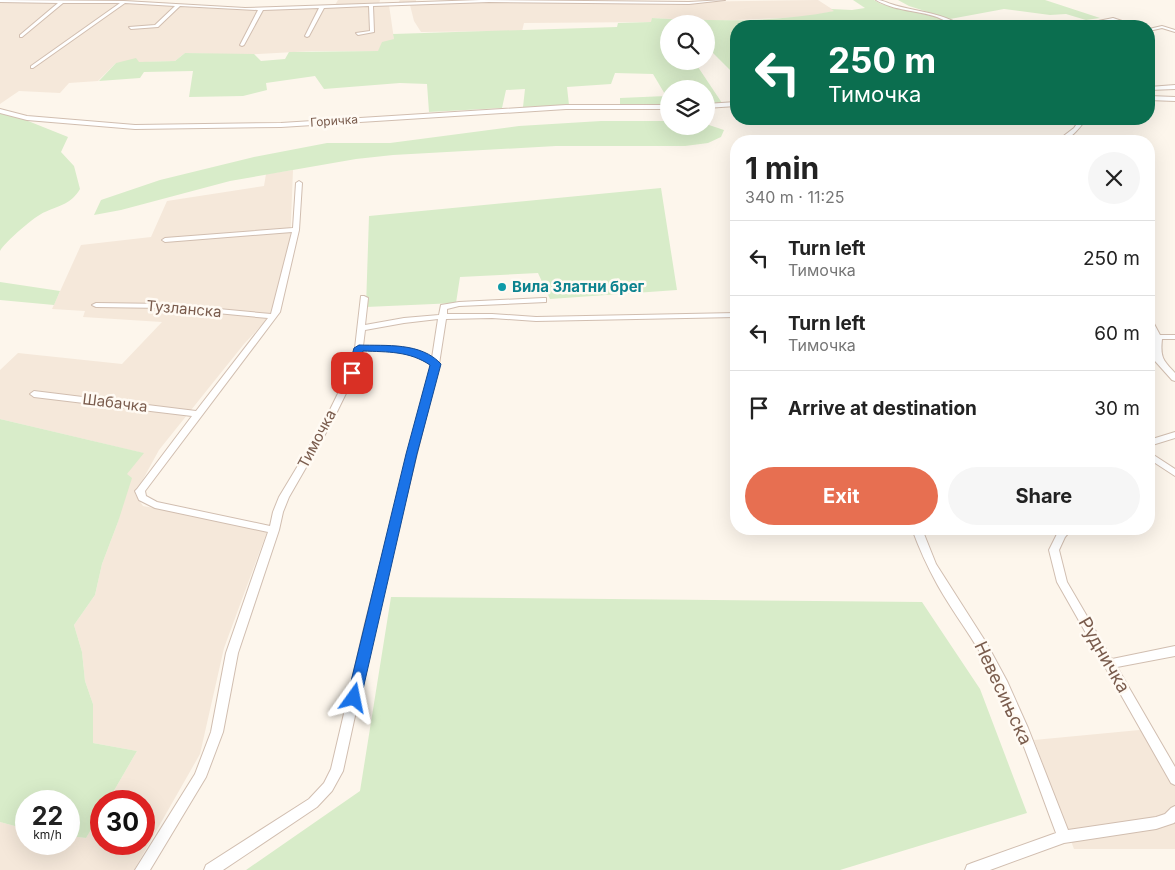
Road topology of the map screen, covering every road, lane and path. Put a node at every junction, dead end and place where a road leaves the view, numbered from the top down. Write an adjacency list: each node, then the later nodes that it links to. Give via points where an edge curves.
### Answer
1 (723, 0): 5 (street)
2 (878, 0): 11 (street)
3 (0, 1): 4 (street)
4 (63, 1): 6 (street); 16 (street)
5 (688, 1): 7 (street, via 508,0)
6 (124, 2): 8 (street); 19 (street)
7 (371, 5): 9 (street); 15 (street, via 372,32)
8 (178, 6): 10 (street); 12 (street, via 156,26)
9 (322, 7): 10 (street); 17 (street)
10 (261, 9): 18 (street)
11 (947, 20)
12 (131, 28)
13 (1155, 29): 14 (street)
14 (1175, 31)
15 (358, 34)
16 (22, 36)
17 (307, 36)
18 (242, 45)
19 (34, 67)
20 (1175, 87): 21 (street)
21 (1155, 89)
22 (1155, 98): 23 (street)
23 (1175, 99)
24 (730, 104): 25 (street)
25 (715, 105)
26 (660, 107): 27 (street, Горичка, via 557,108 281,125 135,127 27,118)
27 (0, 111)
28 (1078, 125): 29 (street)
29 (1068, 135)
30 (299, 183): 31 (street)
31 (296, 230): 32 (street); 37 (street, via 279,306)
32 (165, 240)
33 (364, 298): 39 (street)
34 (543, 300): 38 (street, via 453,305 444,308)
35 (96, 305): 37 (street, Тузланска, via 165,306)
36 (730, 315): 38 (street)
37 (273, 316): 47 (street)
38 (442, 318): 39 (street, via 397,321); 44 (street)
39 (361, 328): 43 (street)
40 (1155, 332): 41 (street)
41 (1158, 337): 42 (street); 45 (street, via 1159,361)
42 (1175, 337)
43 (359, 348): 44 (street, via 407,350); 52 (street, Тимочка, via 352,373 327,424 284,497)
44 (435, 364): 61 (street, via 337,771 313,802)
45 (1175, 378)
46 (34, 394): 47 (street, Шабачка)
47 (196, 414): 52 (street, via 142,486 142,498 154,505)
48 (1175, 435): 49 (street)
49 (1155, 441)
50 (1155, 459): 51 (street)
51 (1175, 473)
52 (274, 530): 60 (street, Тимочка, via 232,653 217,732 208,760)
53 (919, 535): 59 (street, Невесињска, via 947,594 993,665)
54 (1061, 535): 56 (street, Рудничка, via 1054,550 1062,582)
55 (1175, 651): 56 (street)
56 (1110, 664): 57 (street, Рудничка)
57 (1175, 779)
58 (1173, 818): 59 (street)
59 (1064, 837): 62 (street)
60 (142, 870)
61 (211, 870)
62 (972, 870)

